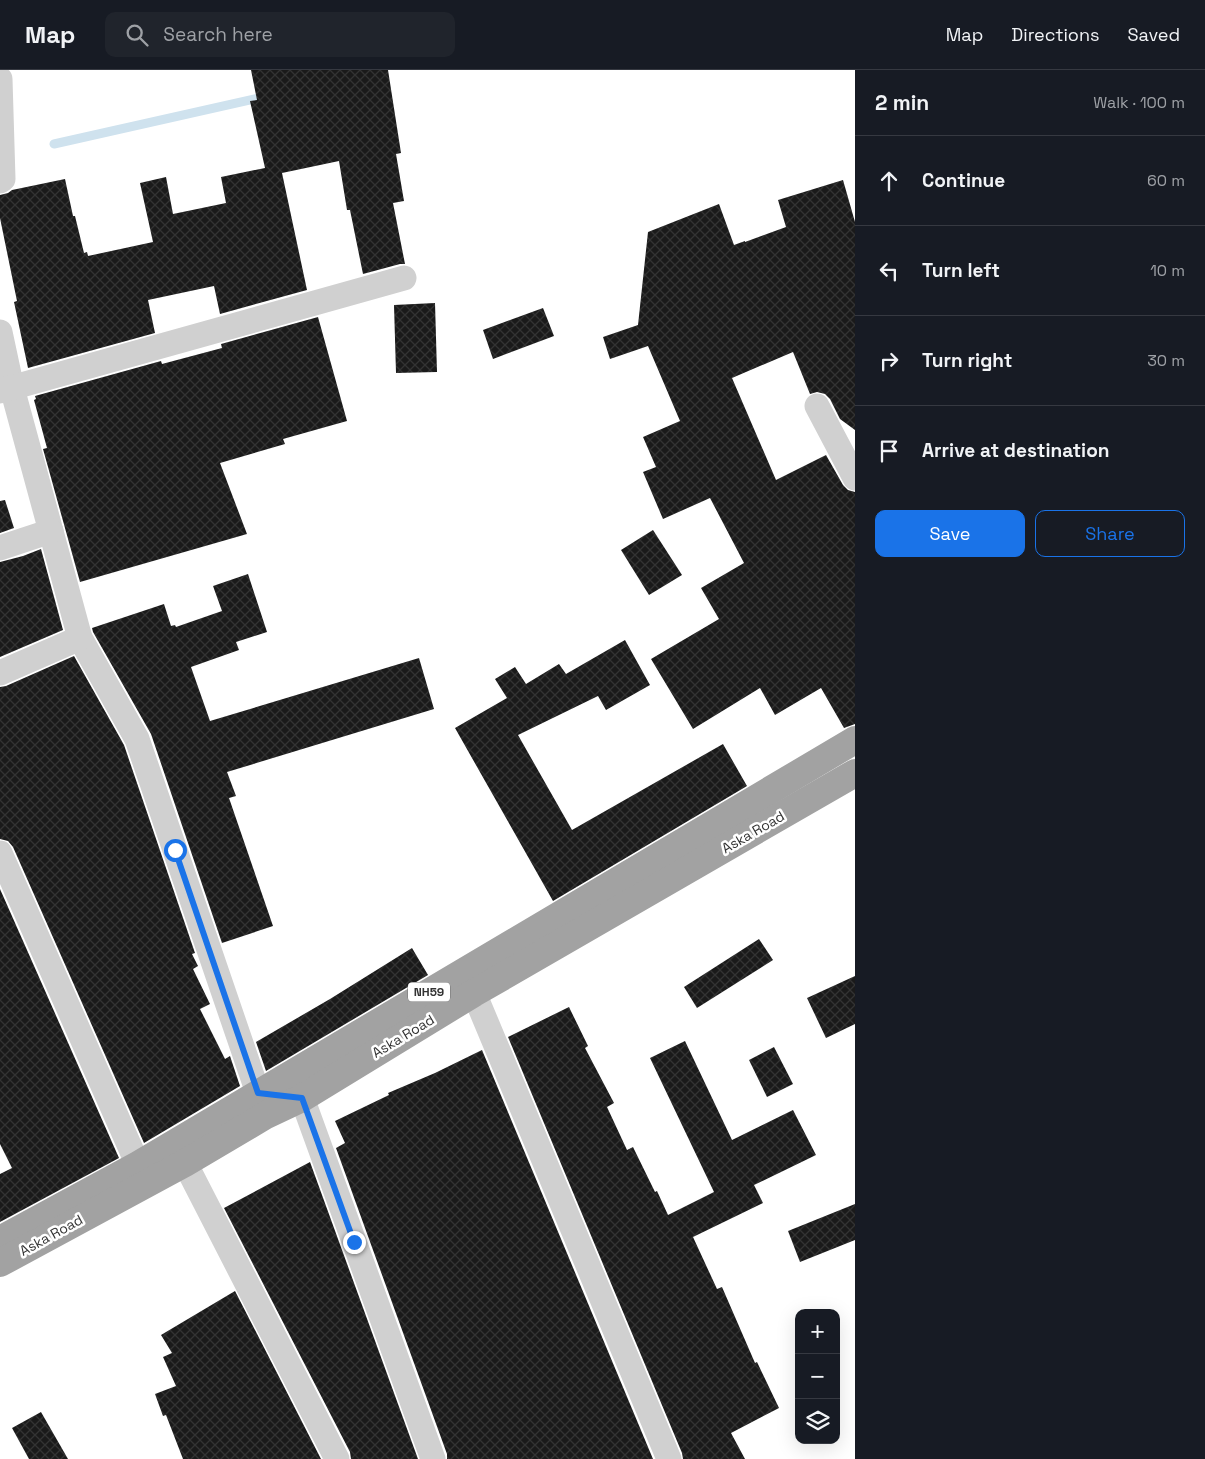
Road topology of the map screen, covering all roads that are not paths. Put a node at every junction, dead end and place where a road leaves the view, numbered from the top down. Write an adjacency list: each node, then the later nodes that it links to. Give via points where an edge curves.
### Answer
1 (0, 79): 2 (street, via 3,179)
2 (0, 181)
3 (404, 278): 5 (street)
4 (0, 332): 5 (street)
5 (6, 389): 8 (street)
6 (817, 406): 7 (street)
7 (855, 478)
8 (51, 531): 9 (street); 10 (street)
9 (0, 548)
10 (80, 638): 11 (street); 16 (street, via 137,738)
11 (0, 672)
12 (855, 740): 15 (highway, NH59)
13 (855, 773): 15 (highway, Aska Road / NH59)
14 (0, 853): 19 (street)
15 (469, 983): 16 (highway, NH59); 17 (highway, Aska Road / NH59); 24 (street)
16 (258, 1093): 17 (street); 19 (highway, NH59)
17 (302, 1098): 18 (highway, Aska Road / NH59, via 266,1115); 23 (street)
18 (185, 1163): 21 (highway, Aska Road / NH59); 22 (street)
19 (138, 1165): 20 (highway, NH59)
20 (0, 1240)
21 (0, 1263)
22 (338, 1459)
23 (433, 1459)
24 (670, 1459)

